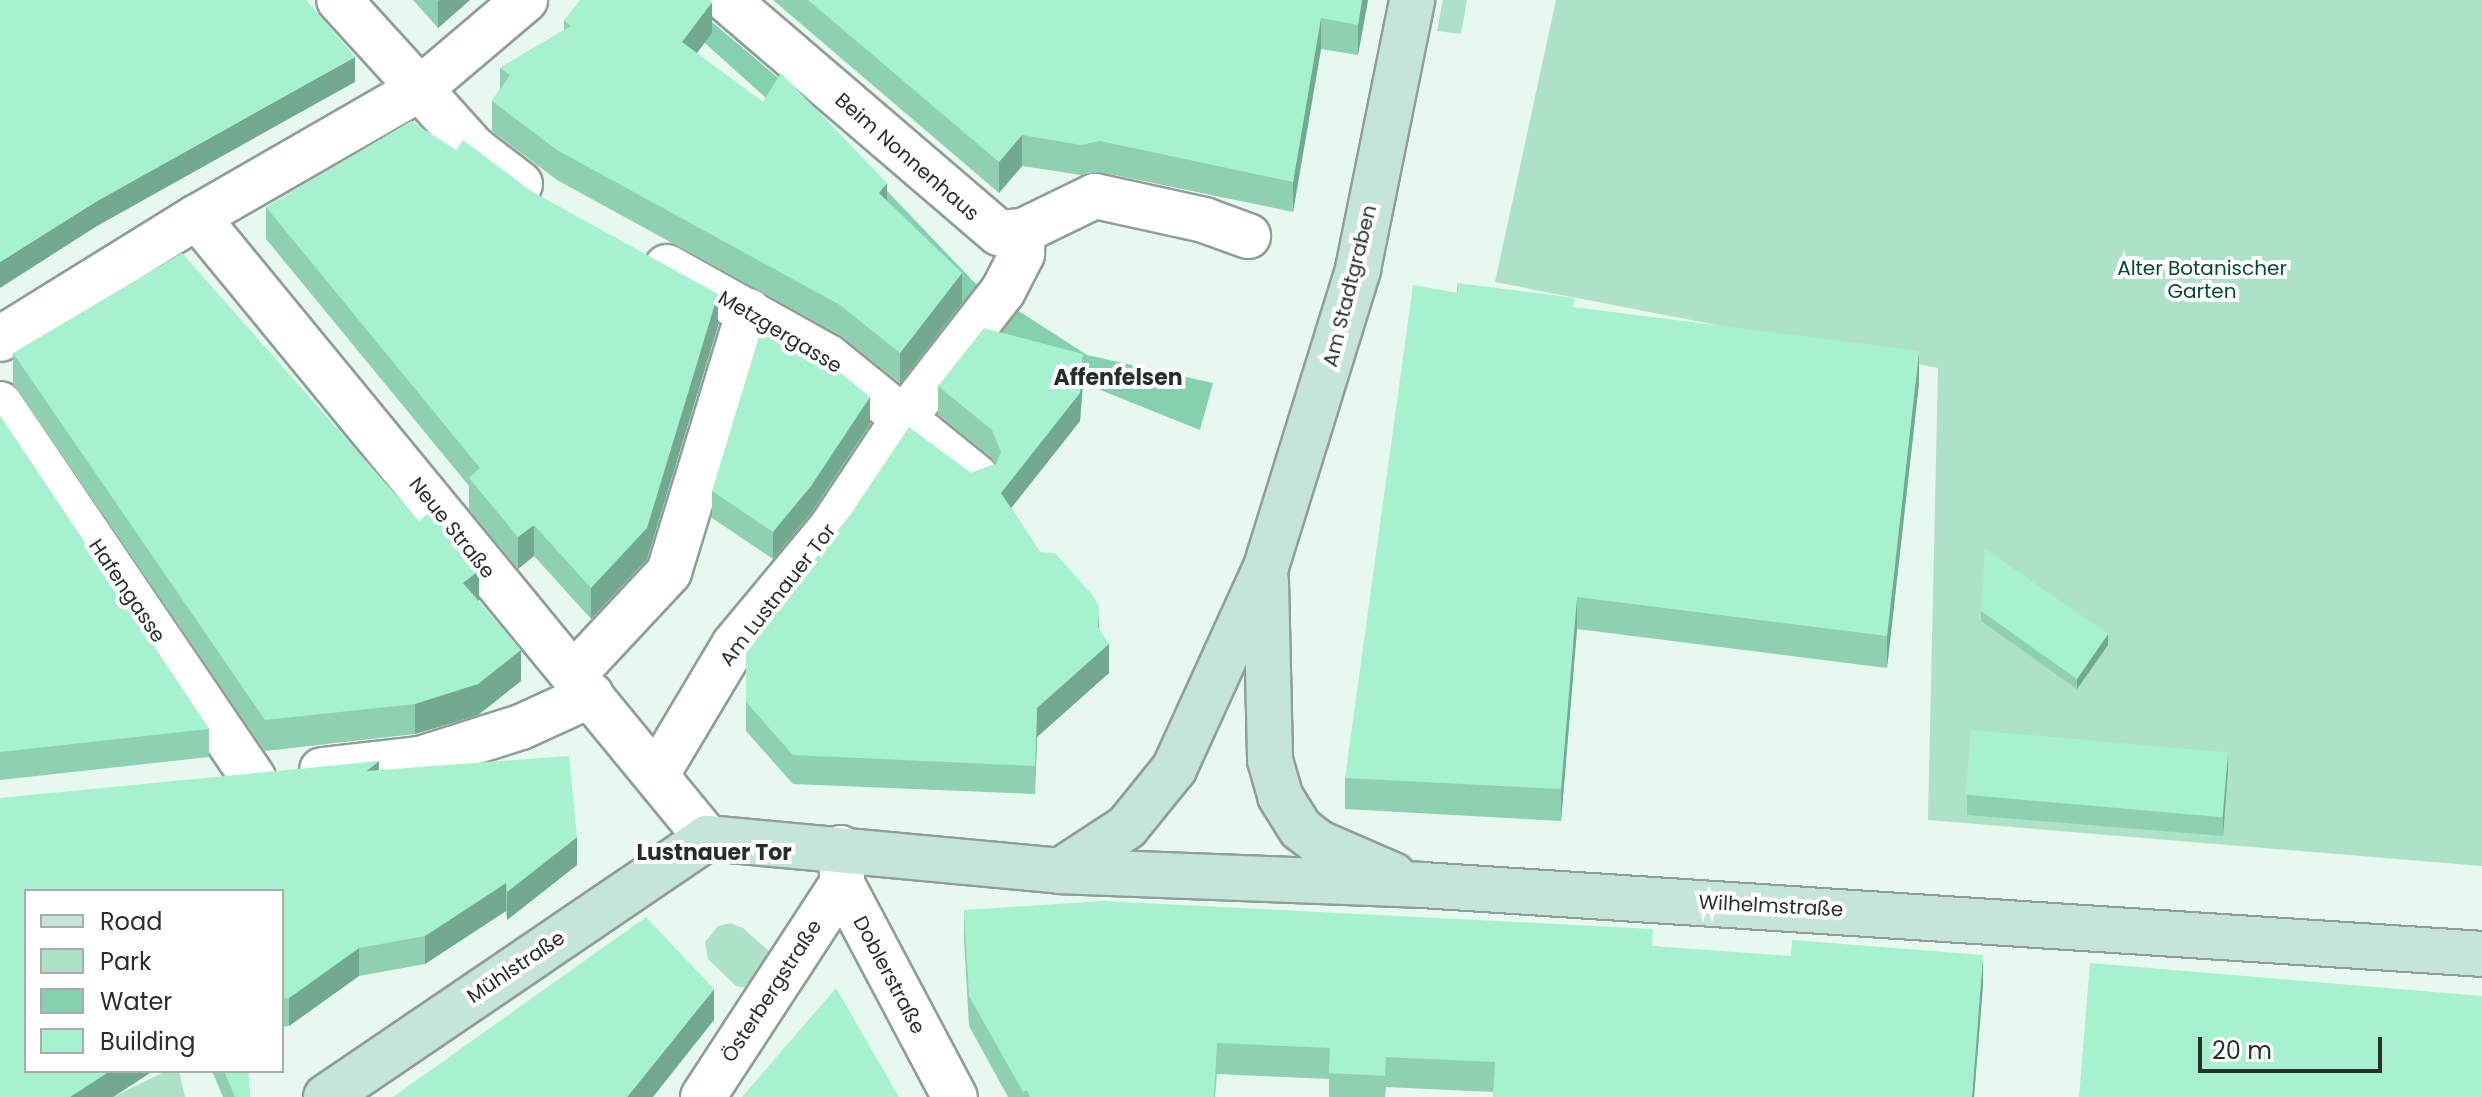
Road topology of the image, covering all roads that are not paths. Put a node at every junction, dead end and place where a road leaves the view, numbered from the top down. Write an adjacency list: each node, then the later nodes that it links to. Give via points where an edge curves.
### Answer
1 (339, 0): 5 (street)
2 (525, 0): 5 (street)
3 (727, 0): 8 (street, Beim Nonnenhaus, via 975,217 999,233)
4 (1412, 0): 16 (main road, Am Stadtgraben, via 1358,269)
5 (420, 89): 6 (street, via 474,149); 7 (street)
6 (556, 208)
7 (197, 217): 12 (street); 17 (street, Neue Straße)
8 (1023, 231): 9 (street, via 1095,196 1204,220); 14 (street, via 1022,254 1003,291)
9 (1248, 236)
10 (625, 245): 11 (street, Metzgergasse)
11 (749, 311): 14 (street, Metzgergasse, via 828,357); 17 (street, via 669,572)
12 (0, 339)
13 (0, 404): 19 (street, Hafengasse)
14 (904, 418): 15 (street, Metzgergasse); 18 (street, Am Lustnauer Tor, via 831,528 734,645)
15 (976, 477)
16 (1266, 567): 23 (main road, Am Stadtgraben, via 1174,769 1127,827); 24 (main road, Am Stadtgraben, via 1270,760 1280,796 1301,829 1319,843)
17 (582, 685): 18 (street, Neue Straße); 19 (street, via 521,727 420,759)
18 (657, 774): 21 (street, Neue Straße)
19 (253, 778): 20 (street)
20 (211, 784)
21 (707, 838): 22 (main road); 26 (main road, Mühlstraße)
22 (841, 866): 23 (main road); 27 (street, Österbergstraße); 28 (street, Doblerstraße)
23 (1060, 871): 24 (main road, Wilhelmstraße)
24 (1422, 885): 25 (main road, Wilhelmstraße)
25 (2482, 954)
26 (326, 1097)
27 (703, 1097)
28 (955, 1097)

